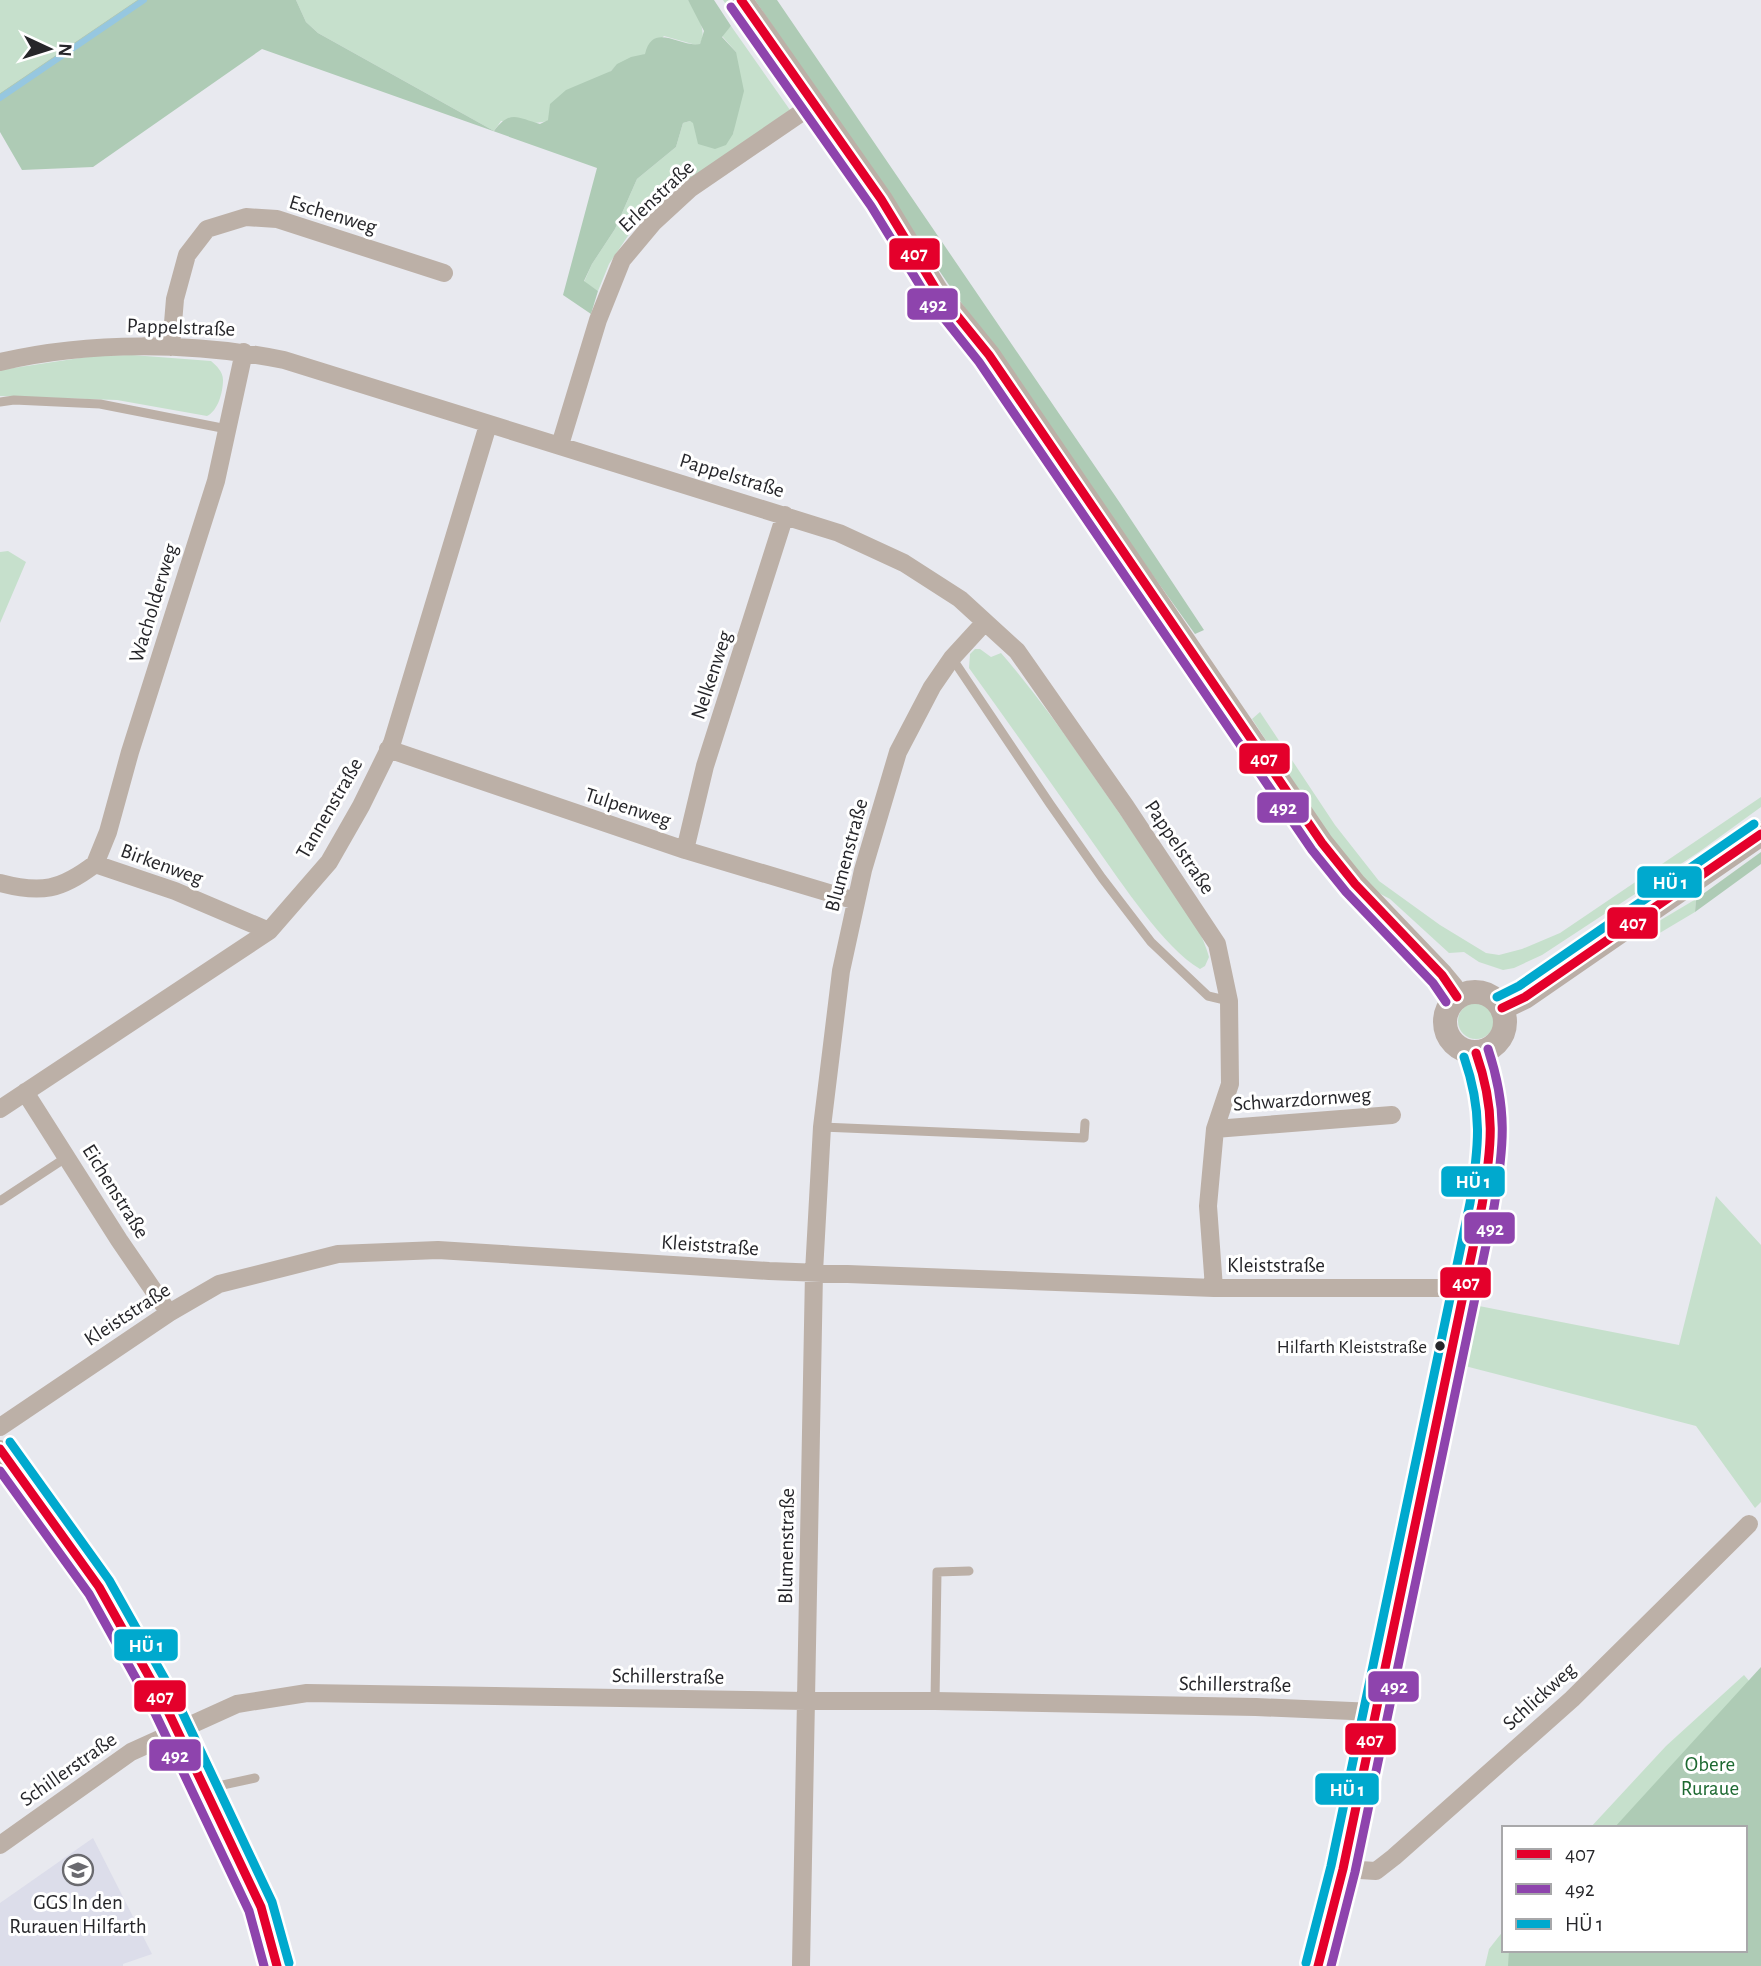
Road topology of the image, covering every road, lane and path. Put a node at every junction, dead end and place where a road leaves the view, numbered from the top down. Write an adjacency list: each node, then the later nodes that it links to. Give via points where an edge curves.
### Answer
1 (741, 0): 2 (street)
2 (814, 104): 10 (street, Erlenstraße, via 691,188 622,260 598,320); 21 (street, via 881,199 937,291 989,355 1322,843 1443,975)
3 (444, 273): 4 (street, Eschenweg, via 277,219 246,217 207,229 187,255 175,299)
4 (171, 347): 5 (street, Pappelstraße); 6 (street, Pappelstraße, via 96,349)
5 (244, 352): 8 (street, Pappelstraße, via 284,360); 9 (street, Wacholderweg)
6 (0, 362)
7 (0, 402): 9 (lane, via 100,404)
8 (488, 425): 10 (street, Pappelstraße); 14 (street, Tannenstraße)
9 (228, 429): 17 (street, Wacholderweg, via 108,832)
10 (560, 445): 11 (street, Pappelstraße)
11 (785, 515): 12 (street, Pappelstraße, via 839,533 904,563 960,599); 16 (street, Nelkenweg, via 705,766)
12 (985, 622): 13 (street, Blumenstraße); 22 (street, Pappelstraße, via 1017,651 1217,944)
13 (953, 658): 19 (street, Blumenstraße, via 898,752); 22 (lane, via 1102,878 1151,942 1208,996)
14 (388, 749): 16 (street, Tulpenweg); 20 (street, Tannenstraße, via 329,862)
15 (1761, 834): 23 (main road, via 1547,982)
16 (685, 850): 19 (street, Tulpenweg)
17 (94, 864): 18 (street, Birkenweg, via 55,888); 20 (street, Birkenweg, via 175,891)
18 (0, 883)
19 (856, 901): 29 (street, Blumenstraße, via 841,971)
20 (269, 931): 25 (street, Tannenstraße)
21 (1457, 997): 23 (main road, via 1482,992); 24 (main road, via 1445,1016 1448,1037 1455,1046)
22 (1229, 1001): 30 (street, Pappelstraße, via 1230,1084)
23 (1502, 1008): 24 (main road, via 1502,1037)
24 (1476, 1053): 35 (main road, via 1487,1080 1493,1122)
25 (25, 1093): 26 (street, Tannenstraße); 31 (street, Eichenstraße)
26 (0, 1109)
27 (1392, 1115): 30 (street, Schwarzdornweg)
28 (1085, 1123): 29 (lane, via 1084,1138)
29 (822, 1127): 33 (street, Blumenstraße)
30 (1215, 1129): 34 (street, Pappelstraße, via 1208,1206)
31 (67, 1157): 32 (lane); 36 (street, Eichenstraße)
32 (0, 1201)
33 (814, 1272): 34 (street, Kleiststraße); 36 (street, Kleiststraße, via 438,1250 338,1254 219,1284); 42 (street, Blumenstraße)
34 (1214, 1288): 35 (street, Kleiststraße)
35 (1464, 1288): 43 (main road)
36 (169, 1313): 37 (street, Kleiststraße)
37 (0, 1427)
38 (0, 1449): 44 (street, via 99,1587)
39 (1749, 1524): 48 (street, Schlickweg, via 1572,1699 1394,1857 1376,1871)
40 (969, 1571): 41 (lane, via 937,1573)
41 (935, 1701): 42 (street, Schillerstraße); 43 (street, Schillerstraße)
42 (806, 1702): 44 (street, Schillerstraße, via 307,1693 237,1704); 50 (street, Blumenstraße)
43 (1375, 1712): 48 (main road)
44 (176, 1732): 46 (street); 47 (street, Schillerstraße, via 131,1752)
45 (255, 1778): 46 (lane)
46 (205, 1789): 49 (street, via 261,1907)
47 (0, 1845)
48 (1343, 1868): 51 (main road)
49 (277, 1966)
50 (801, 1966)
51 (1318, 1966)

